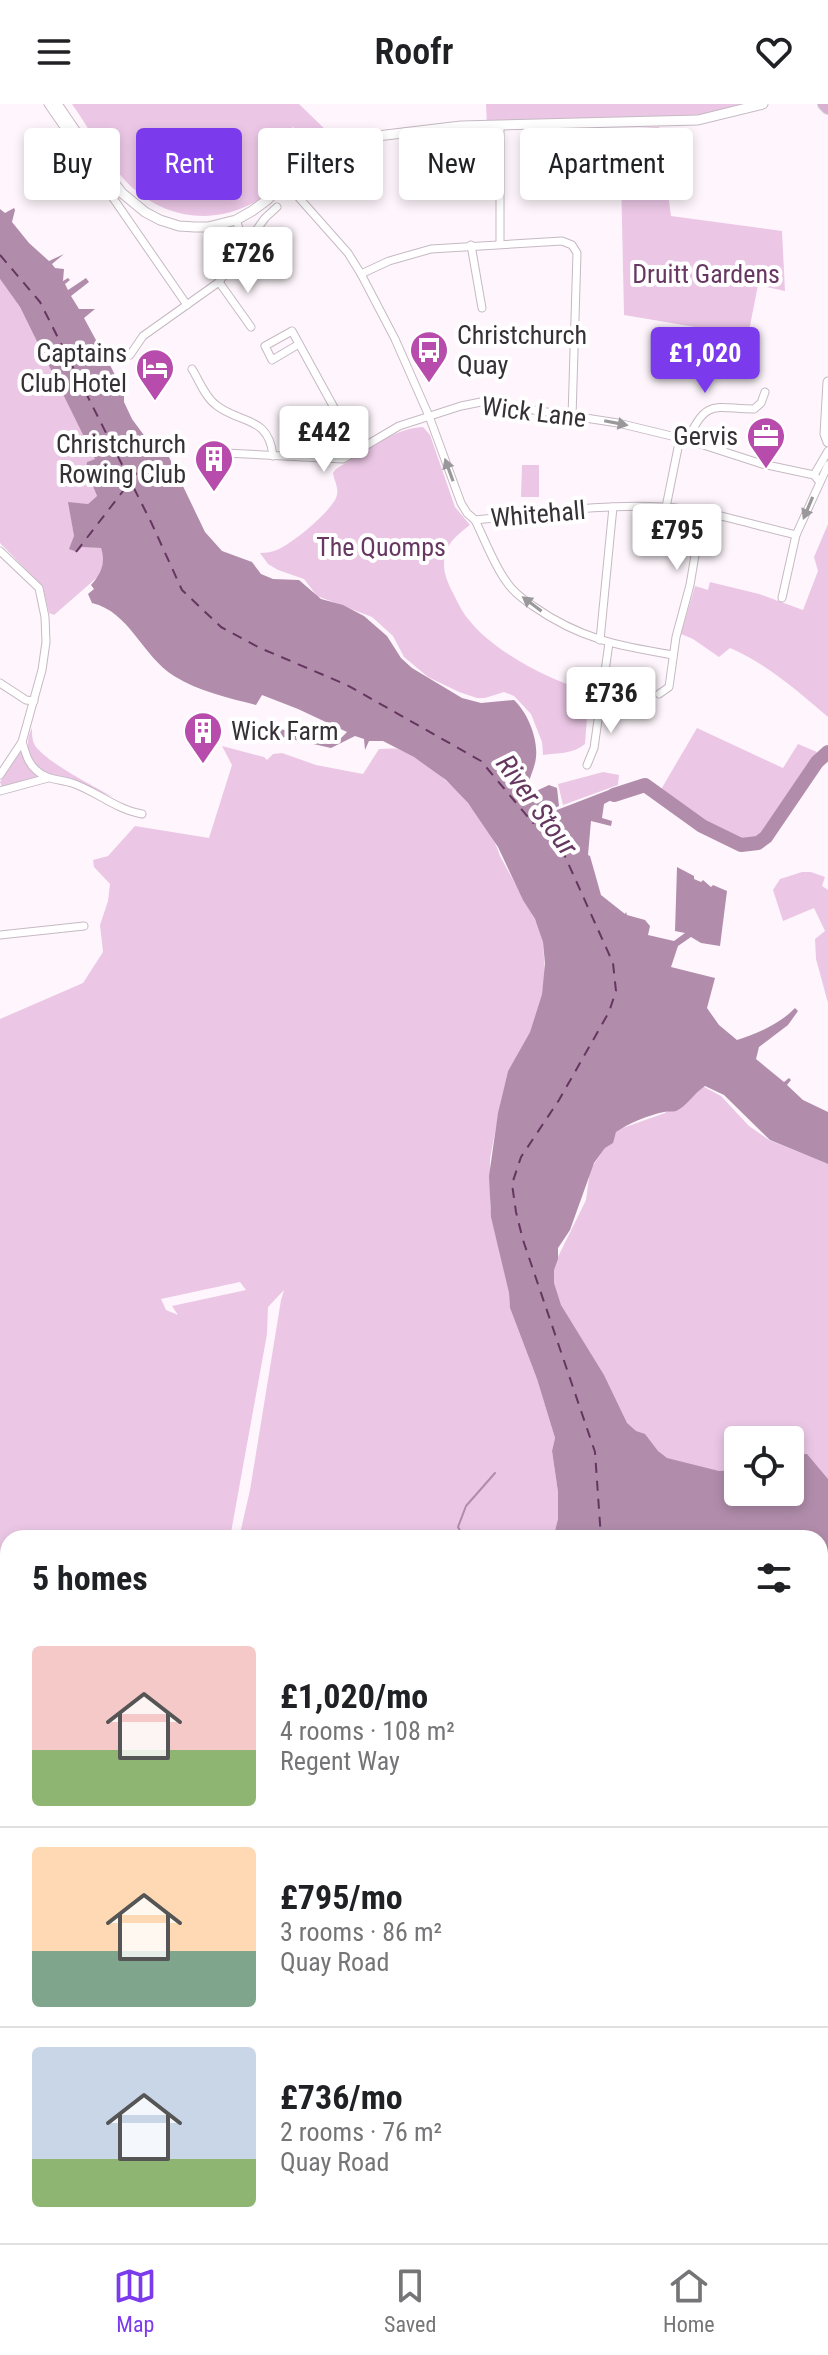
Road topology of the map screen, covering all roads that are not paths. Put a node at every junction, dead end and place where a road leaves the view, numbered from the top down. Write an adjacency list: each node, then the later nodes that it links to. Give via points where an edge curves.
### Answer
1 (48, 104): 15 (street)
2 (57, 104): 9 (street, via 105,174 145,212 179,226 208,227)
3 (763, 104): 4 (street, via 698,120)
4 (500, 126): 5 (street); 10 (street)
5 (383, 136)
6 (267, 200): 9 (street)
7 (301, 200): 13 (street, Whitehall)
8 (277, 207): 12 (street)
9 (236, 220): 12 (street)
10 (500, 243): 11 (street); 24 (street, via 562,241 577,253)
11 (471, 245): 13 (street, via 431,249); 16 (street)
12 (242, 248): 14 (street)
13 (361, 274): 23 (street, Whitehall)
14 (219, 282): 15 (street); 17 (street)
15 (187, 305): 19 (street, via 143,336)
16 (482, 308)
17 (251, 327)
18 (299, 344): 18 (street, via 272,360 265,346 292,331); 27 (street)
19 (130, 355)
20 (192, 369): 30 (street, via 219,408 258,425)
21 (828, 382): 26 (street)
22 (765, 392): 25 (street, via 754,409 708,410)
23 (429, 416): 24 (street, Wick Lane, via 481,402); 27 (street, Wick Lane); 36 (street, Whitehall, one-way to 23, via 461,503)
24 (572, 417): 25 (street, Wick Lane, one-way to 25)
25 (684, 439): 32 (street, Wick Lane); 34 (street)
26 (828, 442)
27 (361, 448): 30 (street, Wick Lane, via 343,459)
28 (828, 451): 32 (street)
29 (204, 452): 30 (street, Wick Lane)
30 (273, 456)
31 (828, 465): 32 (street)
32 (817, 478): 37 (street, one-way to 37)
33 (613, 507): 34 (street, Whitehall); 36 (street, Whitehall); 40 (street)
34 (666, 507): 35 (street, Whitehall)
35 (702, 513): 37 (street, Whitehall); 41 (street)
36 (475, 520): 40 (street, one-way to 36, via 556,622 525,600 506,581)
37 (796, 535): 39 (street)
38 (0, 551): 44 (street, via 36,583 42,597 46,650)
39 (782, 598)
40 (604, 641): 41 (street); 46 (street, via 594,748)
41 (673, 655): 43 (street, via 669,687)
42 (0, 683): 44 (street)
43 (659, 694)
44 (34, 701): 45 (street)
45 (22, 742): 47 (street); 48 (street, via 31,764)
46 (587, 765)
47 (0, 775)
48 (48, 778): 49 (street); 50 (street)
49 (0, 791)
50 (142, 814)
51 (84, 926): 52 (street)
52 (0, 935)

